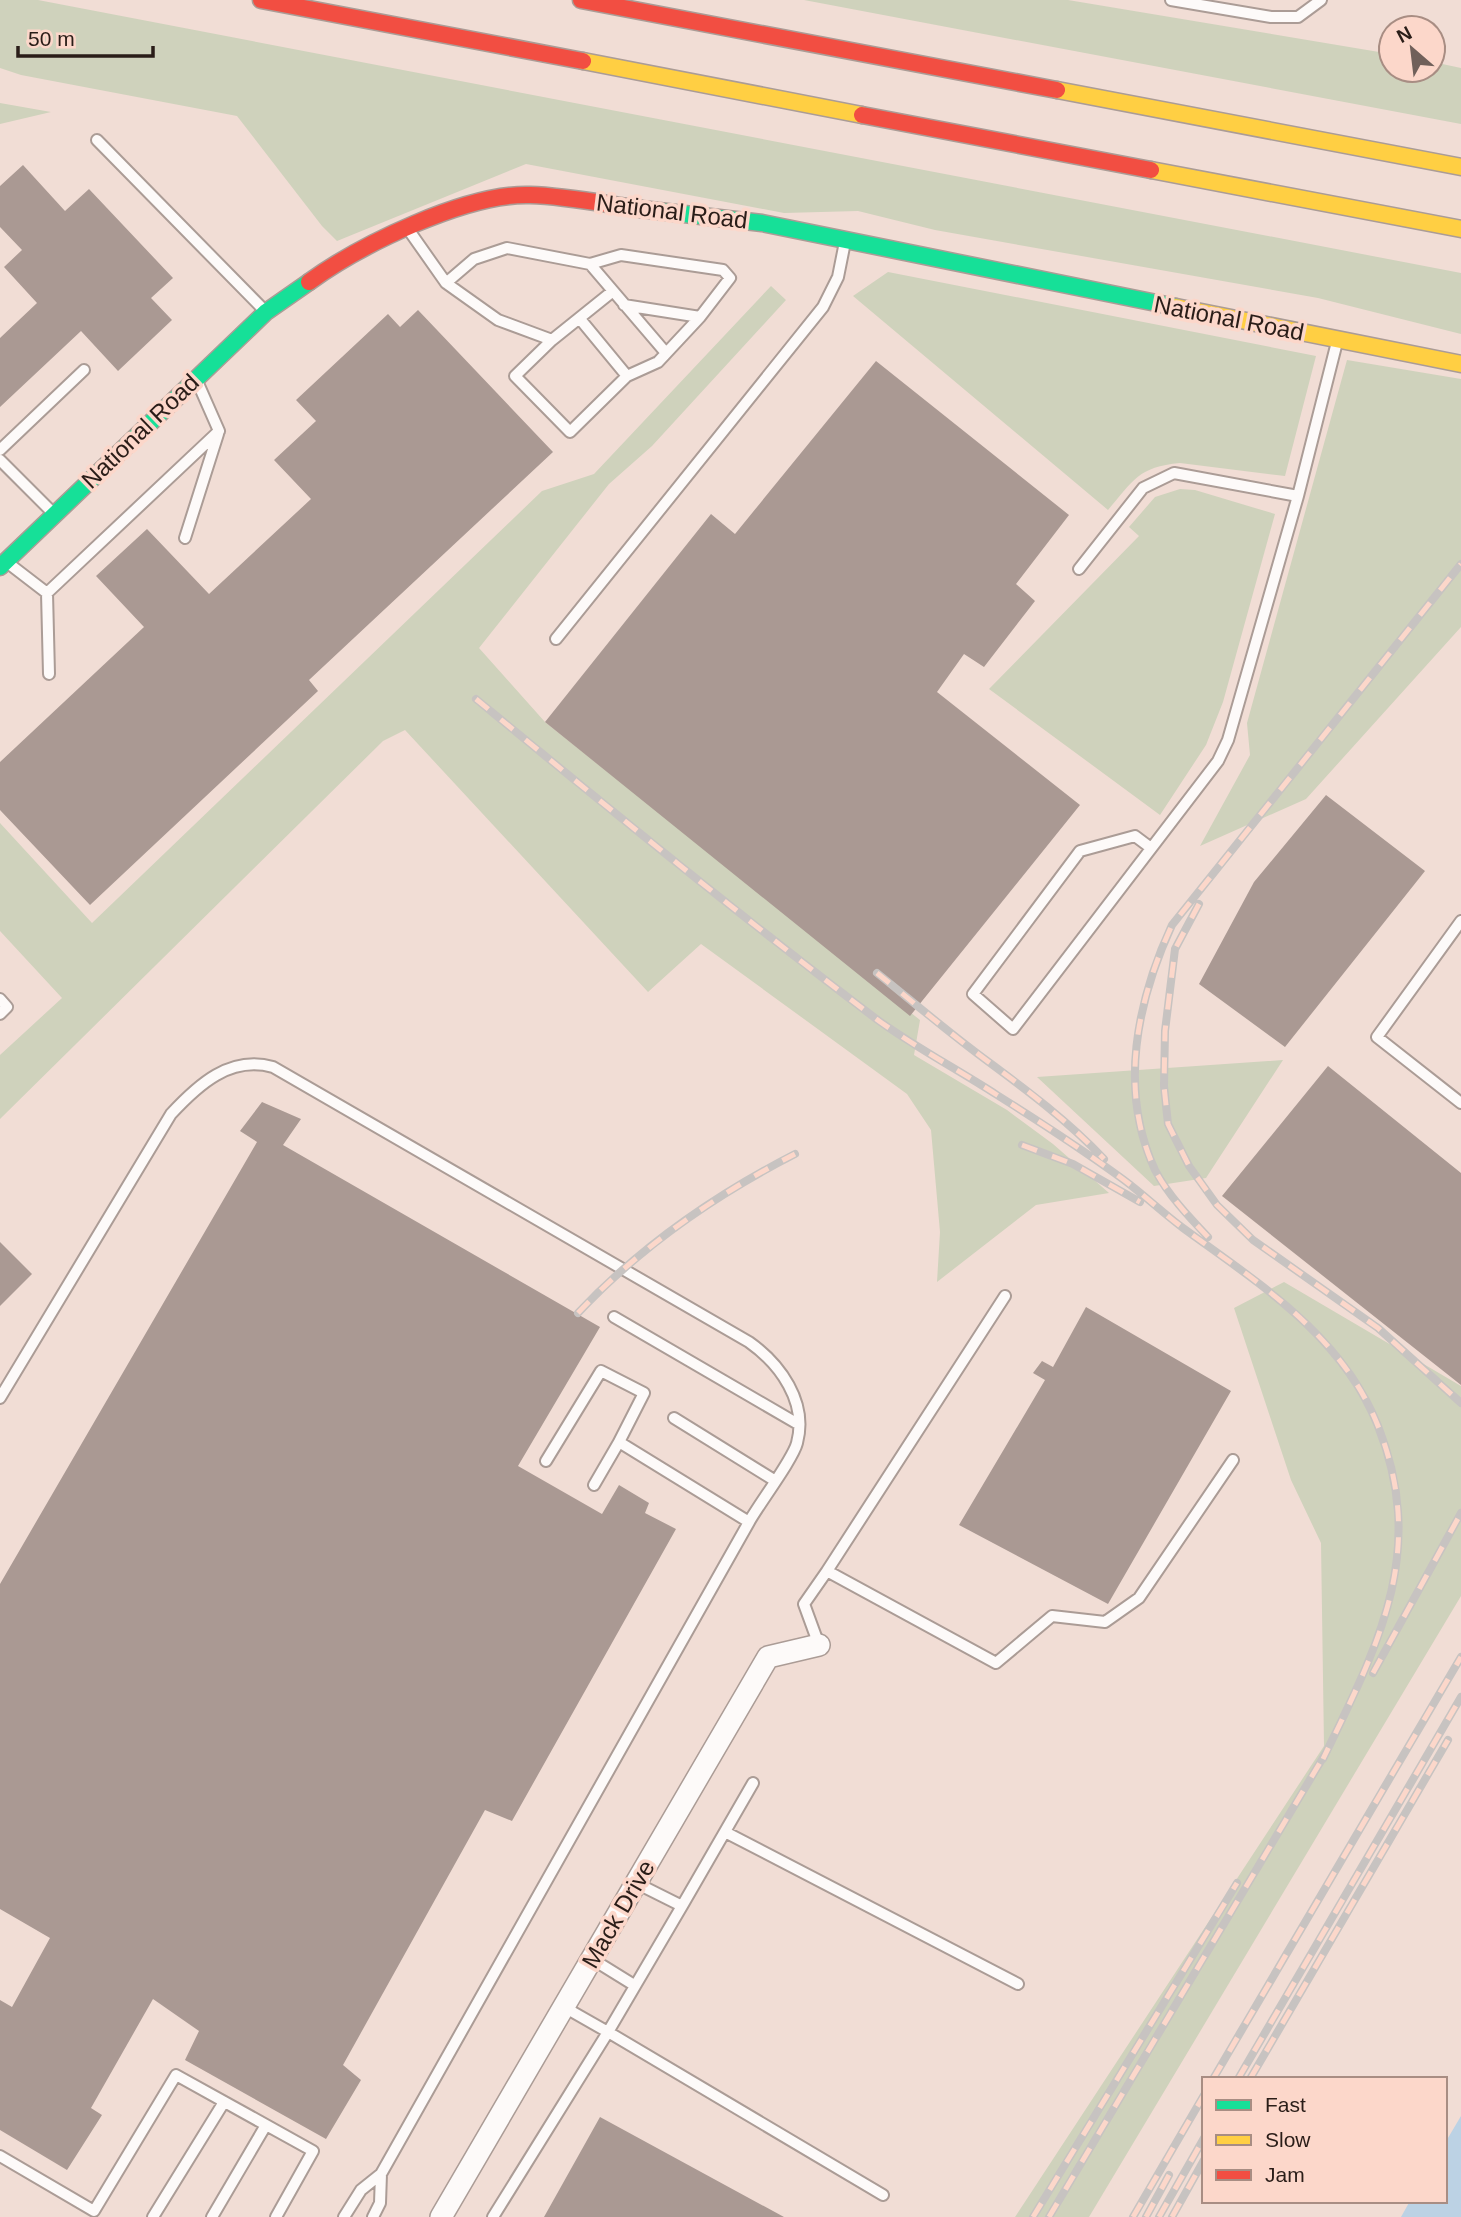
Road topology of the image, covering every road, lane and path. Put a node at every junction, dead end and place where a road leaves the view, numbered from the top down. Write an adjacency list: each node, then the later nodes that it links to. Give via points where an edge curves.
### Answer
1 (261, 0): 8 (main road)
2 (581, 0): 6 (main road)
3 (1171, 0): 4 (lane, via 1271,17 1298,17)
4 (1321, 0)
5 (97, 140): 14 (lane)
6 (1461, 167)
7 (406, 227): 9 (main road, National Road, via 475,204 528,195 762,223); 11 (lane); 14 (main road, National Road, via 334,264)
8 (1461, 229)
9 (846, 240): 18 (main road, National Road); 33 (lane, via 838,277 823,307)
10 (590, 264): 11 (lane, via 507,248 474,259); 12 (lane); 15 (lane, via 621,255 726,271 730,282)
11 (446, 283): 17 (lane, via 498,320)
12 (613, 291): 13 (lane); 16 (lane)
13 (624, 305): 15 (lane); 19 (lane)
14 (266, 312): 23 (main road, National Road)
15 (700, 317): 19 (lane)
16 (580, 319): 17 (lane); 22 (lane)
17 (552, 340): 22 (lane, via 515,376 570,432)
18 (1337, 340): 20 (main road, National Road); 27 (lane)
19 (666, 353): 22 (lane, via 658,362)
20 (1461, 364)
21 (84, 370): 25 (lane)
22 (627, 376)
23 (195, 377): 24 (lane); 28 (main road, National Road)
24 (219, 431): 29 (lane); 32 (lane)
25 (0, 450)
26 (0, 460): 28 (lane)
27 (1298, 496): 31 (lane, via 1174,473 1143,488); 35 (lane, via 1228,740 1210,773)
28 (54, 514): 30 (main road, National Road)
29 (185, 538)
30 (3, 564): 32 (lane)
31 (1079, 569)
32 (47, 593): 34 (lane)
33 (556, 639)
34 (49, 674)
35 (1151, 848): 35 (lane, via 1013,1028 973,994 1080,851 1135,836)
36 (1461, 921): 39 (lane, via 1377,1037)
37 (0, 999): 38 (lane, via 7,1007)
38 (0, 1014)
39 (1461, 1103)
40 (1005, 1296): 51 (lane)
41 (614, 1317): 44 (lane)
42 (0, 1398): 44 (lane, via 171,1114 191,1092 223,1069 256,1062 273,1067 749,1342 770,1357 785,1377)
43 (674, 1418): 48 (lane)
44 (798, 1424): 48 (lane, via 797,1445)
45 (619, 1443): 47 (lane, via 644,1393 601,1371); 49 (lane); 50 (lane)
46 (1233, 1460): 51 (lane, via 1139,1598 1105,1622 1052,1616 996,1663)
47 (546, 1461)
48 (774, 1480): 50 (lane)
49 (594, 1485)
50 (748, 1522): 65 (lane)
51 (827, 1571): 52 (lane, via 804,1604)
52 (819, 1645): 55 (street, Mack Drive, via 768,1657)
53 (752, 1783): 54 (lane)
54 (725, 1832): 56 (lane); 58 (lane)
55 (636, 1883): 56 (lane); 57 (street, Mack Drive)
56 (682, 1906): 59 (lane)
57 (592, 1959): 59 (lane); 60 (street, Mack Drive)
58 (1018, 1984)
59 (634, 1985): 61 (lane)
60 (564, 2007): 61 (lane); 73 (street, Mack Drive)
61 (608, 2032): 66 (lane); 74 (lane)
62 (224, 2102): 63 (lane); 67 (lane, via 176,2075); 68 (lane)
63 (266, 2125): 69 (lane); 70 (lane, via 313,2151)
64 (0, 2156): 67 (lane)
65 (382, 2174): 71 (lane, via 361,2190); 72 (lane, via 380,2203)
66 (883, 2195)
67 (99, 2214)
68 (153, 2217)
69 (212, 2217)
70 (276, 2217)
71 (344, 2217)
72 (373, 2217)
73 (441, 2217)
74 (493, 2217)

